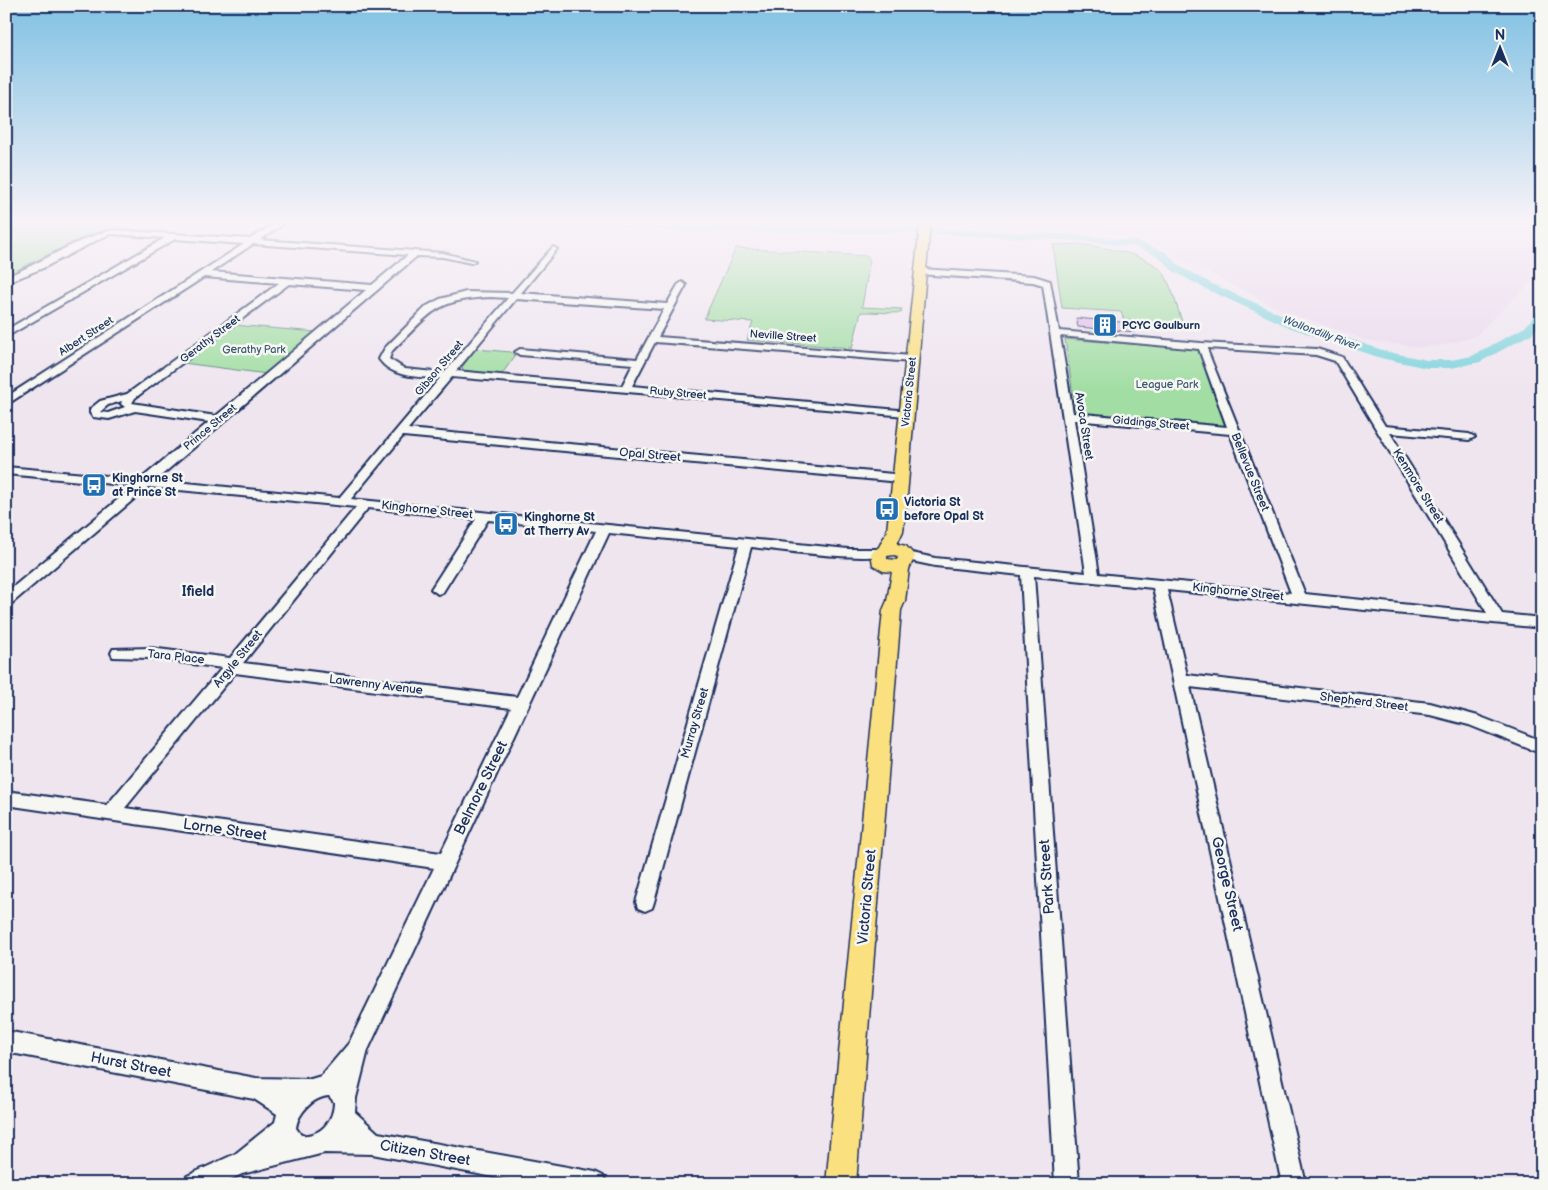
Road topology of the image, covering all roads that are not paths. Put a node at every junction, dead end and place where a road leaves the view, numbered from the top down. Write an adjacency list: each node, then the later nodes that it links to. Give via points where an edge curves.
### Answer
1 (99, 280): 14 (street)
2 (193, 280): 23 (street, Albert Street)
3 (270, 280): 8 (street)
4 (384, 280): 10 (street, Prince Street)
5 (528, 280): 11 (street, Gibson Street)
6 (920, 280): 18 (main road, Victoria Street)
7 (1024, 280): 13 (street, Avoca Street, via 1044,281 1048,286)
8 (288, 281): 10 (street); 22 (street, Gerathy Street)
9 (682, 285): 12 (street)
10 (374, 288): 27 (street, Prince Street)
11 (516, 295): 12 (street); 20 (street, Gibson Street); 20 (street, Ruby Street, via 472,294 438,303 385,356 386,364 398,370)
12 (670, 306): 15 (street)
13 (1055, 333): 16 (street); 26 (street, Avoca Street)
14 (6, 334)
15 (652, 339): 18 (street, Neville Street); 19 (street)
16 (1204, 346): 28 (street, Kenmore Street, via 1317,352 1334,356); 29 (street, Bellevue Street, via 1203,352)
17 (520, 352): 19 (street)
18 (912, 359): 25 (main road, Victoria Street)
19 (640, 362): 21 (street)
20 (449, 375): 21 (street, Ruby Street); 30 (street, Gibson Street)
21 (625, 389): 25 (street, Ruby Street)
22 (131, 396): 24 (street, via 126,404); 24 (street, Gerathy Street, via 104,403 94,412 104,416)
23 (9, 398)
24 (134, 408): 27 (street, Gerathy Street)
25 (906, 413): 33 (main road, Victoria Street)
26 (1068, 416): 29 (street, Giddings Street); 42 (street, Avoca Street)
27 (218, 420): 34 (street, Prince Street)
28 (1382, 429): 31 (street); 47 (street, Kenmore Street)
29 (1234, 431): 45 (street, Bellevue Street)
30 (401, 432): 33 (street, Opal Street); 35 (street, Gibson Street)
31 (1469, 437)
32 (6, 470): 34 (street, Kinghorne Street)
33 (900, 478): 40 (main road, Victoria Street)
34 (146, 482): 35 (street, Kinghorne Street); 46 (street, Prince Street)
35 (342, 502): 36 (street, Kinghorne Street)
36 (365, 504): 37 (street, Kinghorne Street); 50 (street, Argyle Street)
37 (484, 516): 38 (street, Kinghorne Street); 44 (street)
38 (604, 529): 39 (street, Kinghorne Street); 52 (street, Belmore Street)
39 (746, 543): 40 (street, Kinghorne Street); 57 (street, Murray Street)
40 (893, 558): 41 (street, Kinghorne Street); 69 (main road, Victoria Street, via 896,601 892,610)
41 (1026, 571): 42 (street, Kinghorne Street); 70 (street, Park Street)
42 (1093, 577): 43 (street, Kinghorne Street)
43 (1159, 584): 45 (street, Kinghorne Street); 51 (street, George Street)
44 (438, 589)
45 (1300, 598): 47 (street, Kinghorne Street)
46 (6, 601)
47 (1498, 619): 48 (street, Kinghorne Street)
48 (1542, 623)
49 (118, 653): 50 (street, Tara Place)
50 (233, 665): 52 (street, Lawrenny Avenue); 55 (street, Argyle Street)
51 (1181, 680): 53 (street, Shepherd Street, via 1443,712); 71 (street, George Street)
52 (521, 703): 56 (street, Belmore Street)
53 (1542, 748)
54 (7, 798): 55 (street, Lorne Street)
55 (111, 813): 56 (street, Lorne Street)
56 (445, 862): 59 (street, Belmore Street)
57 (645, 902)
58 (6, 1040): 61 (street, Hurst Street)
59 (358, 1048): 60 (street, Belmore Street); 62 (street, Belmore Street)
60 (319, 1087): 61 (street, Hurst Street); 62 (street, via 335,1087); 63 (street, via 302,1095)
61 (256, 1089): 63 (street, Hurst Street)
62 (345, 1108): 64 (street, Citizen Street); 65 (street, via 336,1131)
63 (288, 1119): 65 (street, via 291,1142); 66 (street)
64 (372, 1143): 65 (street, Citizen Street); 68 (street, Citizen Street)
65 (314, 1145): 66 (street)
66 (240, 1163): 67 (street)
67 (194, 1184)
68 (595, 1184)
69 (841, 1184)
70 (1067, 1184)
71 (1294, 1184)

